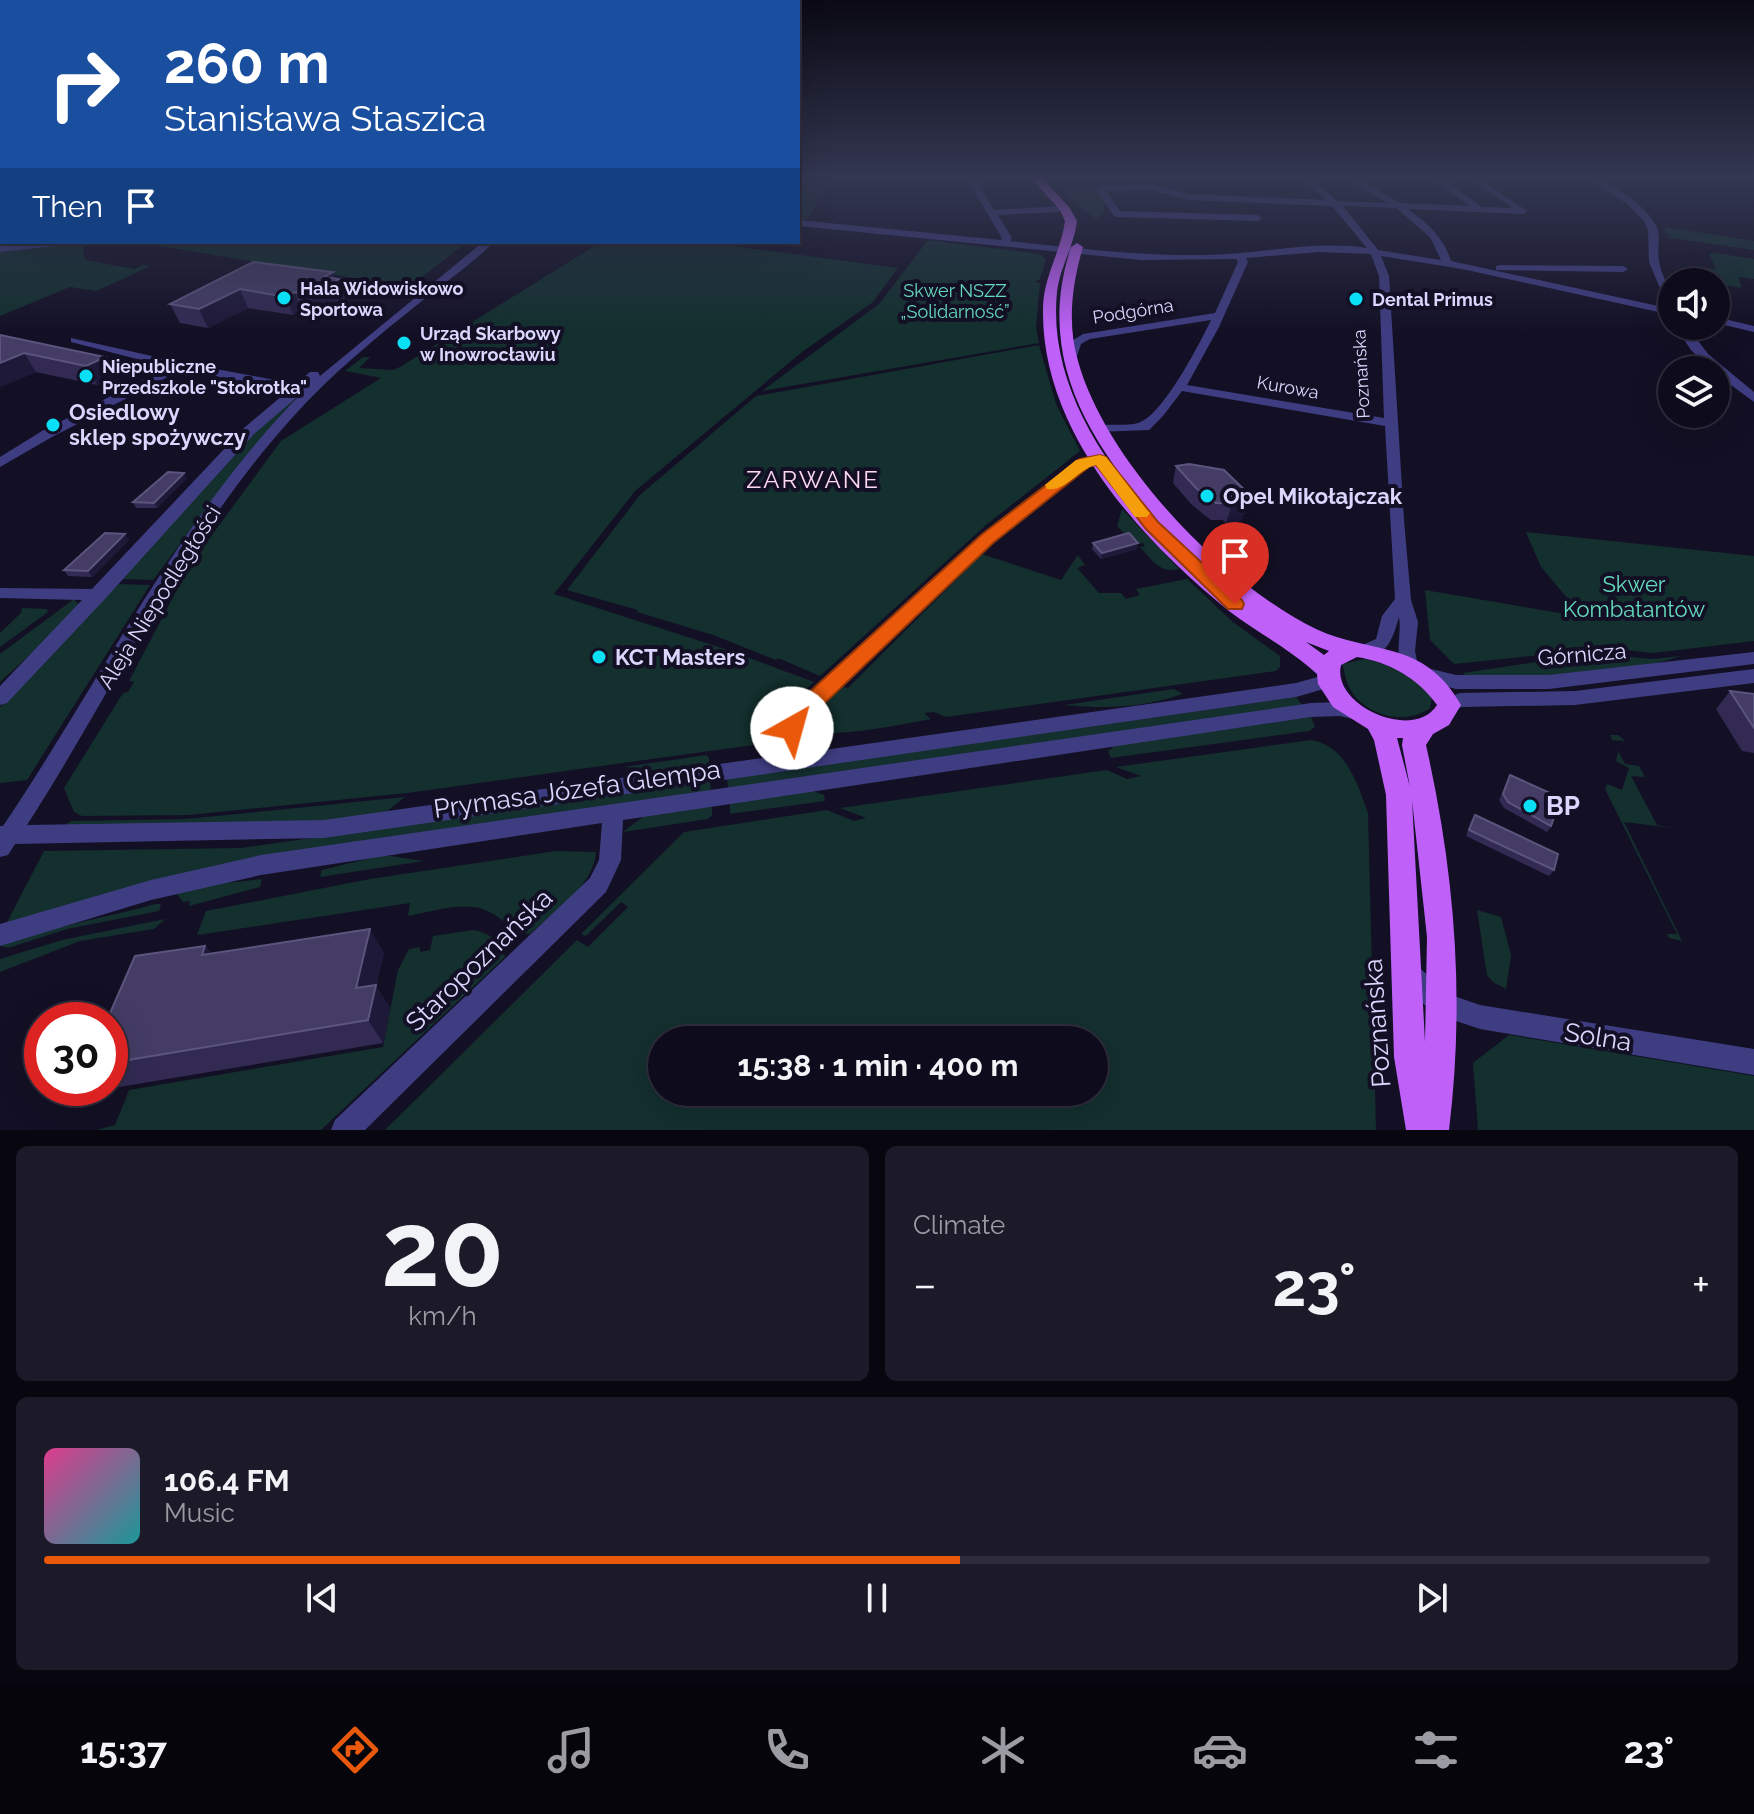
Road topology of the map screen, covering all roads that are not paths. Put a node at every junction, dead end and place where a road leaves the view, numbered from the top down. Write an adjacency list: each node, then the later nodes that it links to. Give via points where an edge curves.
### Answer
1 (854, 229): 11 (street)
2 (1001, 229): 11 (street)
3 (1071, 229): 13 (main road)
4 (1084, 229): 13 (main road)
5 (1357, 229): 14 (street, Poznańska)
6 (1427, 229): 16 (street)
7 (1652, 229): 19 (street)
8 (46, 244): 12 (street)
9 (477, 244): 31 (street, Aleja Niepodległości)
10 (486, 244): 31 (street, Aleja Niepodległości)
11 (1004, 244): 13 (street)
12 (0, 249)
13 (1069, 251): 15 (street, via 1172,258); 28 (main road, via 1065,289); 35 (main road, via 1051,288 1054,361)
14 (1376, 252): 15 (street, via 1319,249); 16 (street); 33 (street, Poznańska, via 1384,276)
15 (1239, 255): 22 (street, via 1243,262)
16 (1447, 263): 18 (street)
17 (1623, 269): 18 (street)
18 (1484, 271): 20 (street)
19 (1658, 272)
20 (1629, 304): 21 (street); 23 (street)
21 (1658, 309)
22 (1218, 316): 28 (street, Podgórna, via 1087,336 1076,342); 30 (street)
23 (1658, 317)
24 (1730, 324): 25 (street)
25 (1754, 329)
26 (75, 340): 29 (street)
27 (1692, 340): 32 (street)
28 (1070, 362): 34 (main road)
29 (179, 366): 31 (street); 36 (street)
30 (1179, 387): 33 (street, Kurowa); 34 (street, via 1144,427)
31 (304, 390): 38 (street, Aleja Niepodległości, via 237,444); 51 (street, Aleja Niepodległości, via 184,547 82,722)
32 (1754, 398)
33 (1391, 423): 39 (street, Poznańska)
34 (1100, 429): 40 (main road, via 1138,486 1215,567 1320,642)
35 (1100, 460): 43 (main road, via 1152,526 1197,571 1308,653); 49 (street, via 1078,466 987,539 801,712 792,728)
36 (0, 463)
37 (0, 593): 38 (street)
38 (99, 595): 45 (street, Aleja Niepodległości)
39 (1403, 600): 40 (street, Poznańska, via 1384,643); 42 (street, Poznańska)
40 (1357, 650): 42 (main road, via 1395,658); 43 (main road, via 1336,654)
41 (1754, 658): 42 (street, Górnicza, via 1517,684 1447,682)
42 (1412, 668): 46 (main road, via 1431,681)
43 (1328, 675): 47 (main road, via 1342,703); 49 (street, Prymasa Józefa Glempa, via 1296,690)
44 (1754, 676): 46 (street, Górnicza, via 1575,698 1460,700)
45 (0, 698)
46 (1449, 705): 48 (main road, via 1442,720)
47 (1368, 718): 48 (main road, via 1407,730); 50 (street, Prymasa Józefa Glempa, via 1340,709 1311,710); 53 (main road, Poznańska, via 1386,740 1399,795)
48 (1424, 729): 54 (main road, via 1414,745 1439,892)
49 (791, 762): 51 (street, Prymasa Józefa Glempa, via 301,831)
50 (613, 812): 52 (street, Prymasa Józefa Glempa, via 261,865 151,890); 56 (street, Staropoznańska, via 610,860 598,885)
51 (3, 839)
52 (0, 935)
53 (1407, 973): 54 (street); 57 (main road, Poznańska, via 1410,1057)
54 (1444, 1005): 55 (street, Solna, via 1489,1019); 58 (main road)
55 (1754, 1062)
56 (345, 1130)
57 (1423, 1130)
58 (1432, 1130)

